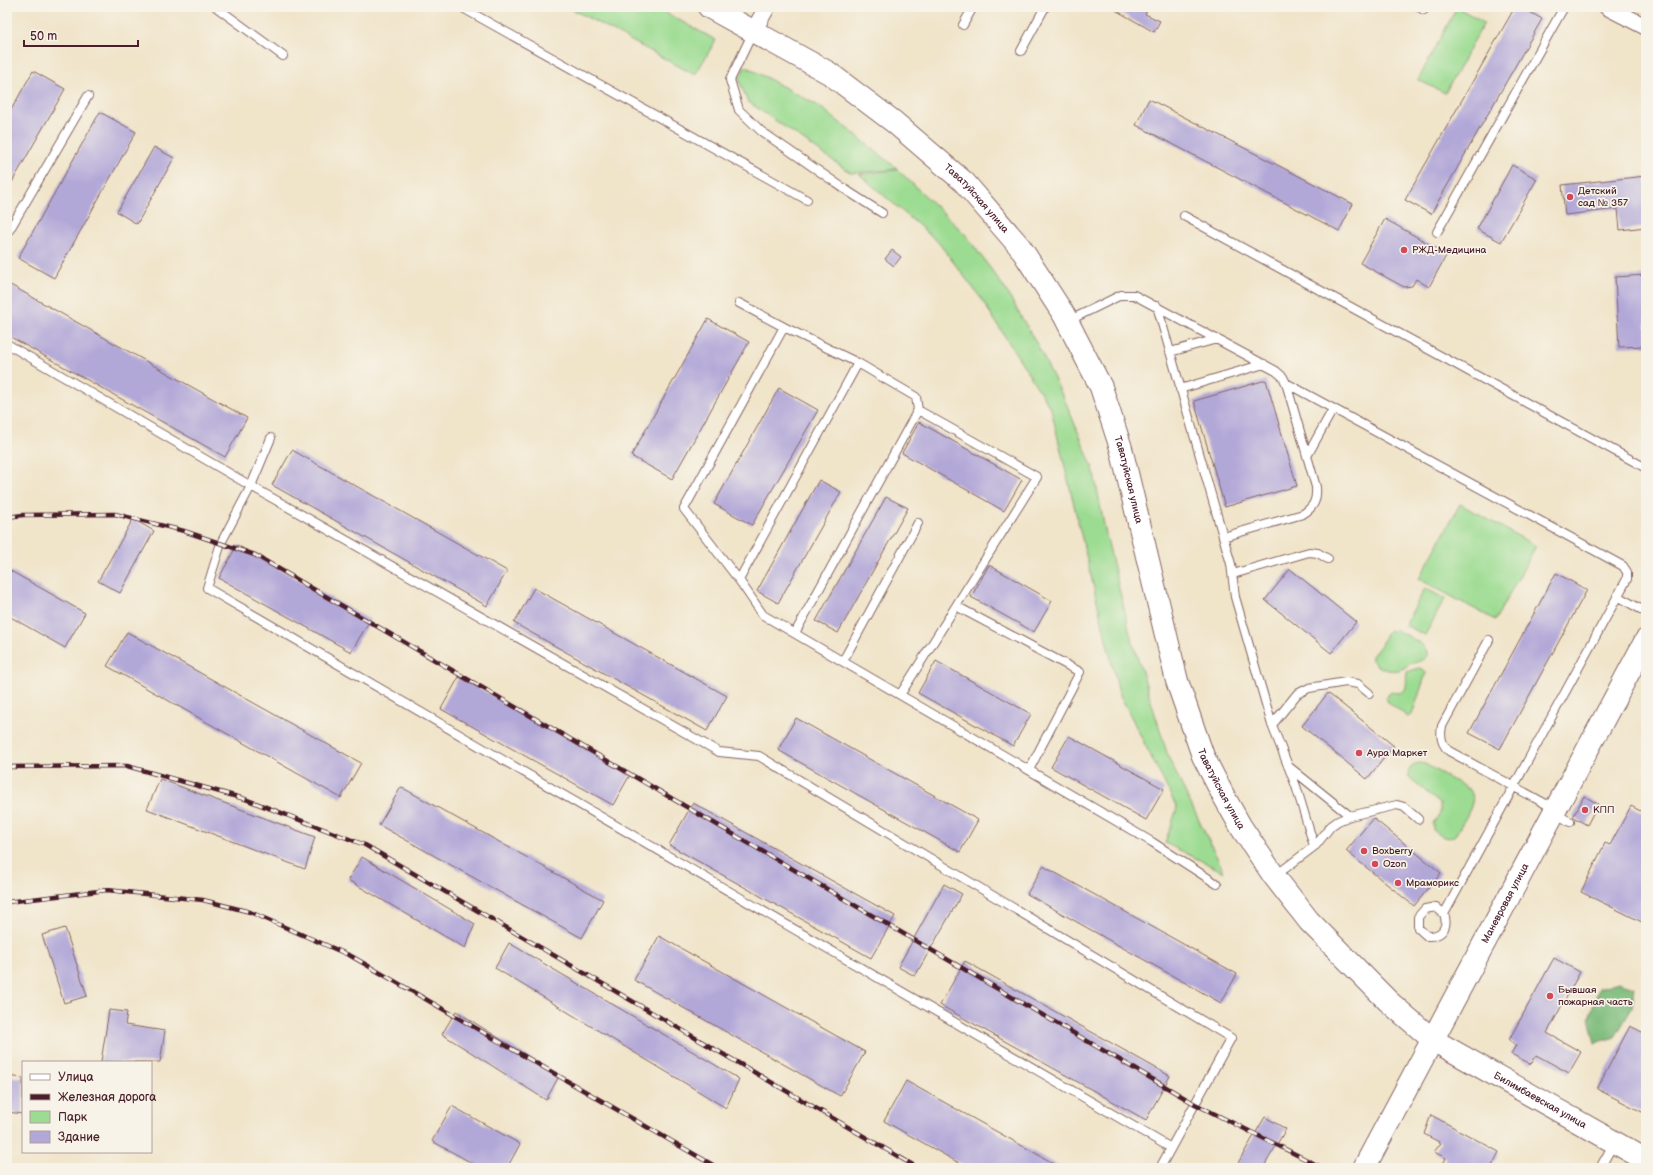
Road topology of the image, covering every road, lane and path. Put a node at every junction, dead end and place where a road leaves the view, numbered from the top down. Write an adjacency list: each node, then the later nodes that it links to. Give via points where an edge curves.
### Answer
1 (216, 7): 13 (lane)
2 (461, 7): 15 (lane)
3 (709, 7): 11 (main road, Таватуйская улица)
4 (767, 7): 11 (street)
5 (972, 7): 9 (lane)
6 (1045, 7): 12 (lane)
7 (1564, 7): 18 (lane)
8 (1607, 7): 10 (street)
9 (963, 25)
10 (1646, 27)
11 (753, 32): 16 (lane, via 730,80 739,110 761,131); 22 (main road, Таватуйская улица, via 829,73 894,122 964,182 1020,247)
12 (1021, 51)
13 (283, 56)
14 (88, 96): 19 (lane)
15 (807, 200)
16 (882, 213)
17 (1184, 216): 35 (lane)
18 (1437, 232)
19 (7, 234)
20 (739, 303): 23 (lane)
21 (1156, 306): 22 (lane, via 1138,296 1126,294); 24 (lane); 26 (lane)
22 (1068, 322): 59 (main road, Таватуйская улица, via 1101,387 1122,448 1177,681 1204,756 1241,827)
23 (784, 327): 27 (lane); 41 (lane, via 684,509)
24 (1217, 339): 26 (lane); 28 (lane)
25 (7, 344): 36 (lane)
26 (1170, 352): 30 (lane)
27 (858, 363): 32 (lane, via 916,397); 41 (lane)
28 (1264, 364): 29 (lane, via 1280,373); 30 (lane)
29 (1286, 383): 31 (lane); 34 (lane)
30 (1180, 389): 38 (lane)
31 (1333, 409): 34 (lane); 42 (lane, via 1623,566 1627,572 1627,579)
32 (918, 410): 43 (lane, via 1037,477); 45 (lane)
33 (271, 438): 36 (lane)
34 (1307, 456): 38 (lane, via 1317,496 1310,509 1303,514)
35 (1646, 468)
36 (250, 486): 64 (lane, via 221,544 206,588); 64 (lane, via 719,752 759,756 1231,1038)
37 (918, 523): 48 (lane)
38 (1223, 536): 40 (lane)
39 (1328, 559): 40 (lane, via 1310,552)
40 (1233, 574): 51 (lane, via 1235,597)
41 (739, 580): 45 (lane, via 763,614)
42 (1617, 596): 44 (lane); 54 (lane)
43 (956, 606): 50 (lane); 53 (lane, via 1080,672)
44 (1646, 612)
45 (795, 633): 48 (lane)
46 (1489, 640): 54 (lane, via 1442,726 1441,739 1449,752)
47 (1646, 640): 55 (main road, Маневровая улица)
48 (843, 661): 50 (lane)
49 (1369, 693): 51 (lane, via 1358,684 1346,682 1309,688 1297,694)
50 (900, 695): 53 (lane)
51 (1272, 725): 52 (lane)
52 (1288, 766): 56 (lane); 58 (lane)
53 (1029, 770): 60 (lane, via 1152,842)
54 (1514, 786): 55 (lane); 61 (lane)
55 (1560, 815): 62 (main road, Маневровая улица)
56 (1350, 816): 57 (lane, via 1397,806 1404,807); 58 (lane, via 1334,823)
57 (1418, 819)
58 (1314, 846): 59 (lane)
59 (1274, 876): 62 (main road, Таватуйская улица, via 1309,921 1388,1001)
60 (1217, 884)
61 (1444, 914)
62 (1433, 1040): 63 (main road, Билимбаевская улица); 67 (main road, Маневровая улица)
63 (1614, 1142): 65 (main road, Билимбаевская улица); 68 (lane)
64 (1170, 1148): 66 (lane)
65 (1646, 1160)
66 (1160, 1168)
67 (1364, 1168)
68 (1600, 1168)

